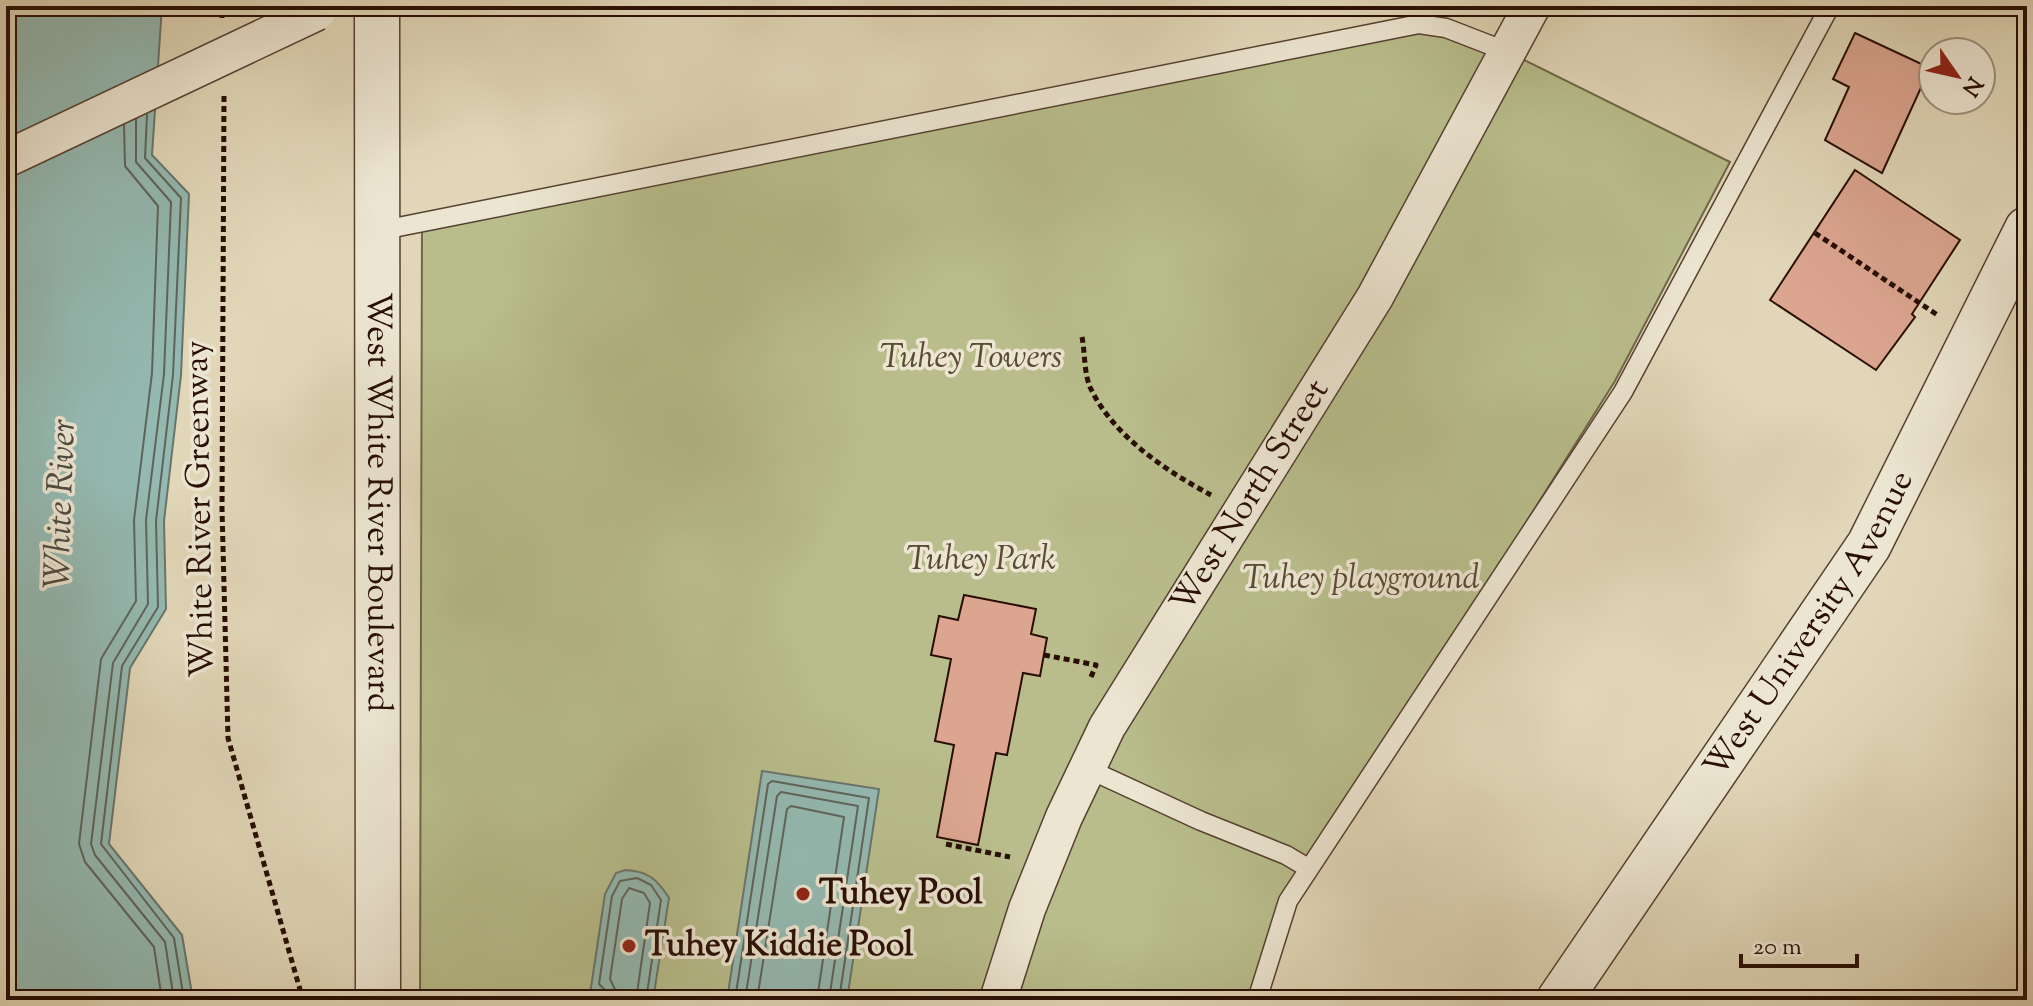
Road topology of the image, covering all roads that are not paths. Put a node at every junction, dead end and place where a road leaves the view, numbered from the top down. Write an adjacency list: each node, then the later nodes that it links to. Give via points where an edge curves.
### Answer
1 (377, 6): 8 (street, West White River Boulevard)
2 (1532, 6): 5 (street, West North Street)
3 (1830, 6): 10 (lane, via 1623,392)
4 (323, 9): 6 (street, bridge)
5 (1508, 52): 8 (lane, via 1446,28 1419,24); 9 (street, West North Street, via 1375,297)
6 (6, 159)
7 (2027, 229): 14 (street, West University Avenue, via 1869,545)
8 (378, 231): 11 (street, West White River Boulevard)
9 (1086, 768): 10 (lane); 12 (street, West North Street, via 1027,909)
10 (1308, 868): 13 (lane, via 1288,901)
11 (378, 1000)
12 (998, 1000)
13 (1257, 1000)
14 (1559, 1000)

